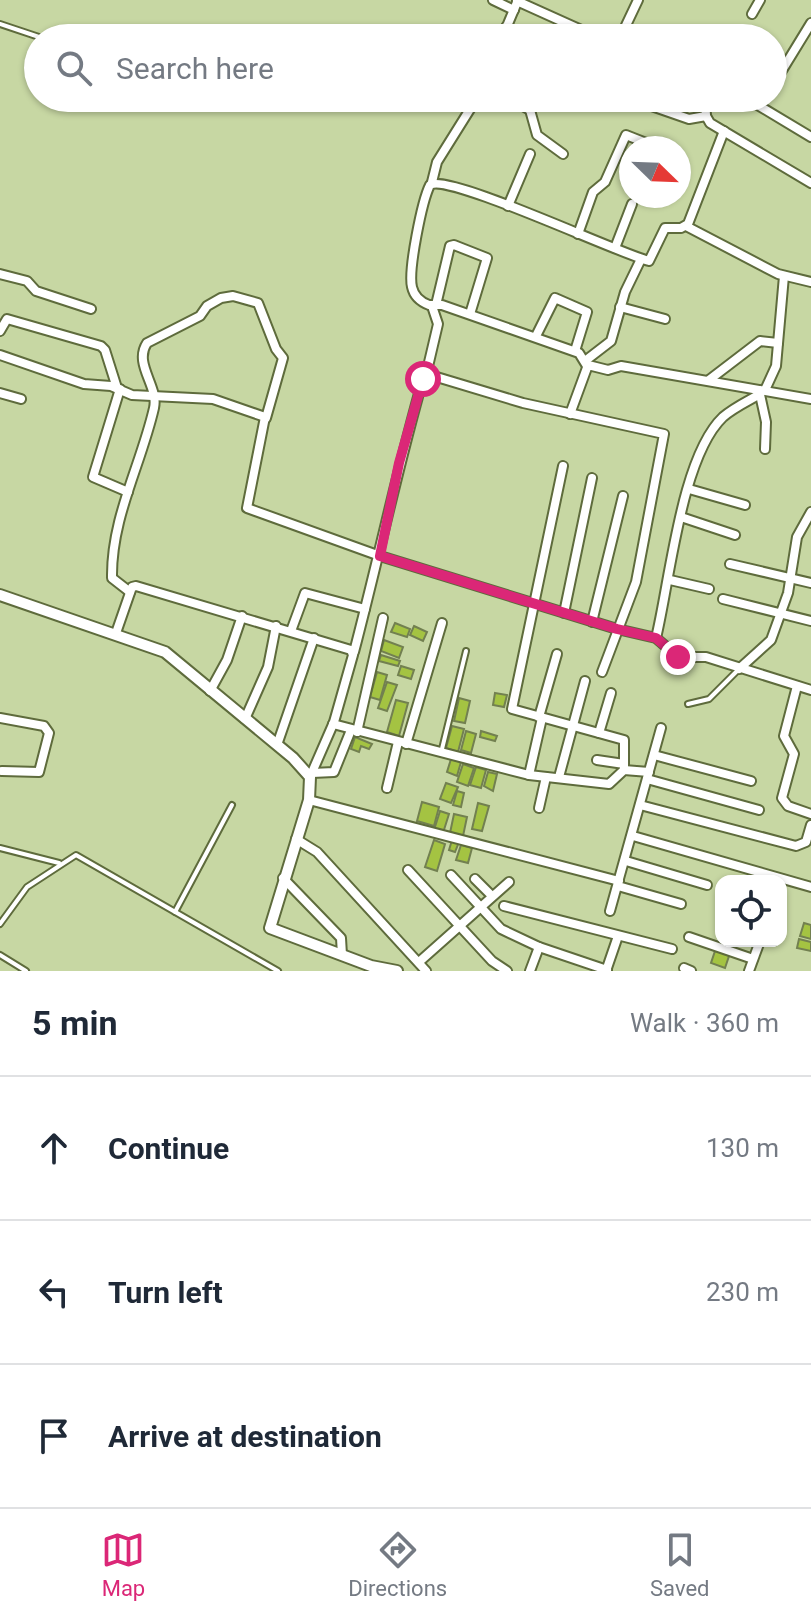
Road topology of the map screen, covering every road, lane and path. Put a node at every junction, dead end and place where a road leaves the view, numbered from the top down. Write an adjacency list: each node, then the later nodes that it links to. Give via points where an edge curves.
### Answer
1 (493, 0): 4 (street)
2 (638, 0): 10 (street)
3 (760, 0): 5 (street)
4 (516, 4): 8 (street); 9 (street)
5 (752, 14)
6 (811, 23): 12 (street)
7 (0, 24): 11 (lane)
8 (507, 24)
9 (565, 24)
10 (627, 24)
11 (24, 32)
12 (787, 62)
13 (468, 112): 24 (street, via 435,165)
14 (532, 112): 23 (street, via 537,135)
15 (669, 112): 18 (street, via 689,119)
16 (706, 112): 18 (street)
17 (769, 112): 20 (street)
18 (706, 116): 19 (street)
19 (724, 131): 25 (street); 28 (street)
20 (811, 137)
21 (619, 151): 29 (street, via 605,182 593,192)
22 (530, 154): 26 (street)
23 (563, 154)
24 (432, 182): 26 (street); 35 (street, via 418,214 412,286 421,301)
25 (811, 183)
26 (508, 206): 29 (street)
27 (630, 208): 30 (street)
28 (686, 226): 31 (street, via 665,228 651,260); 33 (street)
29 (578, 234): 30 (street)
30 (615, 248): 31 (street)
31 (641, 259): 36 (street)
32 (0, 274): 37 (street)
33 (784, 276): 34 (street); 42 (street)
34 (811, 282)
35 (434, 306): 38 (street); 38 (street, via 454,245 487,258); 46 (street, via 438,324)
36 (620, 307): 39 (street); 45 (street, via 611,341)
37 (91, 309)
38 (470, 314): 41 (street)
39 (665, 319)
40 (0, 331): 48 (street, via 7,319 101,346)
41 (536, 336): 43 (street); 43 (street, via 555,298 587,312)
42 (778, 343): 47 (street, via 760,341); 49 (street, via 776,366)
43 (575, 351): 45 (street)
44 (0, 355): 48 (street, via 84,384)
45 (586, 363): 47 (street); 54 (street)
46 (426, 375): 54 (street); 66 (street, via 399,463)
47 (709, 380): 49 (street)
48 (118, 389): 51 (street); 60 (street, via 93,477)
49 (761, 391): 53 (street); 56 (street); 59 (street, via 721,419 700,455)
50 (0, 393): 52 (street)
51 (155, 396): 55 (street, via 213,399); 55 (street, via 142,357 147,343 201,315 217,300 233,296 258,303 283,358); 60 (street)
52 (21, 399)
53 (811, 399)
54 (570, 414): 85 (street, via 665,436 636,582)
55 (266, 418): 66 (street, via 246,506)
56 (765, 449)
57 (563, 466): 75 (street)
58 (592, 478): 77 (street)
59 (689, 489): 62 (street); 64 (street)
60 (128, 492): 72 (street, via 114,538 111,575)
61 (623, 496): 82 (street)
62 (745, 505)
63 (811, 512): 68 (street, via 797,537)
64 (681, 517): 65 (street); 69 (street)
65 (735, 535)
66 (380, 556): 75 (street); 76 (street)
67 (730, 564): 68 (street)
68 (790, 579): 70 (street); 78 (street)
69 (670, 580): 71 (street); 89 (street)
70 (811, 583)
71 (709, 589)
72 (130, 592): 79 (street, via 136,586); 87 (street)
73 (0, 595): 87 (street)
74 (723, 599): 78 (street)
75 (535, 604): 77 (street); 101 (street, via 512,708)
76 (365, 609): 86 (street, via 307,593); 91 (street)
77 (564, 613): 82 (street)
78 (781, 613): 81 (street); 93 (street, via 769,643)
79 (242, 616): 84 (street); 98 (street)
80 (383, 618): 107 (street)
81 (811, 621)
82 (592, 622): 85 (street)
83 (442, 623): 109 (street)
84 (276, 626): 86 (street); 103 (street, via 268,667)
85 (617, 629): 89 (street); 94 (street)
86 (291, 631): 88 (street)
87 (116, 633): 98 (street, via 165,652)
88 (314, 638): 91 (street); 110 (street)
89 (656, 638): 93 (street, via 678,657 706,657)
90 (466, 651): 111 (lane)
91 (354, 652): 104 (street)
92 (557, 654): 101 (street)
93 (739, 669): 96 (street); 100 (lane, via 709,699)
94 (602, 672)
95 (585, 681): 105 (street)
96 (797, 686): 97 (street); 128 (street, via 784,736 794,754 782,798 788,806)
97 (811, 690)
98 (210, 691): 103 (street)
99 (611, 693): 108 (street)
100 (688, 704)
101 (541, 717): 105 (street); 117 (street)
102 (0, 718): 115 (street, via 44,726 49,733 39,772)
103 (245, 719): 110 (street)
104 (333, 724): 107 (street); 116 (street)
105 (573, 726): 108 (street); 120 (street)
106 (661, 728): 112 (street)
107 (354, 731): 109 (street); 116 (street, via 334,772)
108 (599, 733): 114 (street, via 625,741)
109 (402, 743): 111 (street); 122 (street)
110 (277, 745): 116 (street)
111 (441, 753): 117 (street)
112 (654, 755): 118 (street); 121 (street)
113 (597, 760): 114 (street)
114 (624, 767): 118 (street); 120 (street, via 609,784)
115 (2, 771)
116 (311, 775): 123 (street)
117 (529, 775): 119 (street)
118 (648, 776): 125 (street); 127 (street)
119 (546, 777): 120 (street); 126 (street)
120 (559, 777)
121 (751, 781)
122 (387, 788)
123 (309, 800): 131 (street); 141 (street)
124 (232, 805): 150 (lane)
125 (640, 805): 129 (street, via 796,846 806,842); 130 (street)
126 (539, 808)
127 (759, 810)
128 (811, 814)
129 (811, 825)
130 (633, 836): 133 (street); 137 (street)
131 (296, 839): 138 (street); 161 (street, via 317,852)
132 (0, 848): 134 (lane)
133 (626, 861): 141 (street); 143 (street)
134 (59, 863): 150 (lane, via 81,856); 151 (lane, via 27,887)
135 (408, 870): 152 (street)
136 (451, 875): 148 (street)
137 (755, 875)
138 (283, 878): 159 (street, via 341,938); 159 (street, via 270,928)
139 (475, 879): 145 (street)
140 (509, 882): 145 (street)
141 (618, 884): 146 (street); 149 (street)
142 (787, 884): 144 (street)
143 (707, 885)
144 (811, 887)
145 (492, 896): 148 (street)
146 (681, 904)
147 (504, 906): 153 (street)
148 (479, 907): 152 (street); 155 (street, via 501,929)
149 (610, 911)
150 (175, 912): 164 (lane)
151 (0, 924)
152 (457, 925): 161 (street); 167 (street)
153 (618, 936): 157 (street); 162 (street)
154 (689, 937): 160 (street)
155 (539, 947): 162 (street); 168 (street)
156 (758, 947): 160 (street)
157 (672, 949)
158 (0, 955): 163 (lane)
159 (342, 955): 165 (street)
160 (753, 959): 169 (street)
161 (419, 962): 166 (street)
162 (606, 970)
163 (26, 971)
164 (278, 971)
165 (397, 971)
166 (426, 971)
167 (507, 971)
168 (530, 971)
169 (749, 971)

